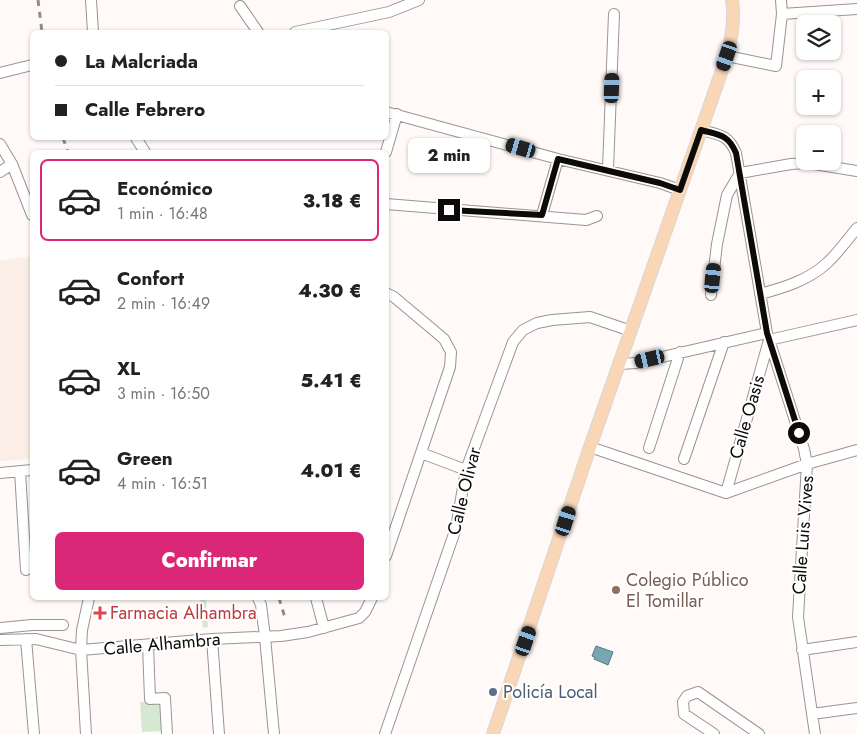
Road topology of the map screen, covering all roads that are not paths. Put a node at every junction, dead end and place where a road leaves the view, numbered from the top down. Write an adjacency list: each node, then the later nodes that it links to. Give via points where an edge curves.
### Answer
1 (91, 0): 9 (street)
2 (419, 0): 11 (street, via 389,12)
3 (732, 0): 12 (main road, via 734,12)
4 (781, 0): 8 (street)
5 (240, 6): 10 (street)
6 (855, 6): 8 (street)
7 (614, 14): 21 (street)
8 (782, 14): 12 (street, via 776,66)
9 (93, 30)
10 (257, 30)
11 (304, 30)
12 (727, 56): 16 (main road)
13 (30, 66): 14 (street)
14 (0, 73)
15 (392, 113): 17 (street); 19 (street)
16 (701, 130): 24 (street, Calle Luis Vives, via 721,135 732,142); 25 (main road)
17 (389, 132)
18 (0, 144): 20 (street)
19 (558, 159): 21 (street); 28 (street)
20 (12, 164): 23 (street); 27 (street)
21 (608, 169): 25 (street)
22 (857, 171): 24 (street, via 808,163)
23 (0, 172)
24 (740, 173): 32 (street, Calle Luis Vives); 33 (street, via 727,195)
25 (680, 190): 35 (main road)
26 (389, 205): 28 (street)
27 (30, 210)
28 (542, 215): 29 (street, via 586,220)
29 (597, 216)
30 (857, 228): 32 (street, via 826,264 811,275)
31 (389, 294): 43 (street, via 444,339 451,352 450,367)
32 (760, 294): 36 (street, Calle Luis Vives)
33 (711, 295)
34 (857, 320): 36 (street)
35 (631, 331): 39 (main road); 47 (street, Calle Olivar, via 590,317 552,320 523,330 507,353)
36 (768, 337): 37 (street); 45 (street, Calle Luis Vives); 50 (street, Calle Oasis)
37 (724, 342): 38 (street); 44 (street)
38 (680, 352): 39 (street); 41 (street)
39 (620, 364): 40 (main road)
40 (590, 447): 50 (street); 70 (main road)
41 (649, 448)
42 (857, 450): 45 (street)
43 (421, 453): 47 (street); 51 (street)
44 (684, 459)
45 (807, 464): 50 (street); 67 (street, Calle Luis Vives, via 798,617)
46 (30, 470): 48 (street)
47 (466, 470): 76 (street, Calle Olivar, via 456,528)
48 (20, 471): 49 (street); 52 (street)
49 (0, 473)
50 (726, 493)
51 (389, 547)
52 (26, 570)
53 (89, 600): 66 (street)
54 (259, 600): 60 (street)
55 (317, 600): 59 (street)
56 (371, 600): 59 (street, Calle Alhambra, via 359,618)
57 (63, 625): 58 (street)
58 (0, 628)
59 (324, 628): 60 (street, Calle Alhambra)
60 (265, 637): 62 (street, Calle Alhambra); 75 (street)
61 (26, 638): 63 (street, Calle Alhambra); 66 (street, Calle Alhambra); 71 (street)
62 (212, 639): 65 (street, Calle Alhambra); 74 (street)
63 (0, 640)
64 (857, 642): 67 (street)
65 (148, 645): 66 (street, Calle Alhambra); 73 (street, via 150,699 165,698)
66 (81, 650): 72 (street)
67 (802, 650): 69 (street, Calle Luis Vives)
68 (857, 708): 69 (street)
69 (812, 714): 79 (street, Calle Luis Vives)
70 (497, 730)
71 (34, 734)
72 (86, 734)
73 (167, 734)
74 (219, 734)
75 (274, 734)
76 (385, 734)
77 (714, 734): 78 (street, via 684,714 683,702 687,696 698,692)
78 (759, 734)
79 (815, 734)

